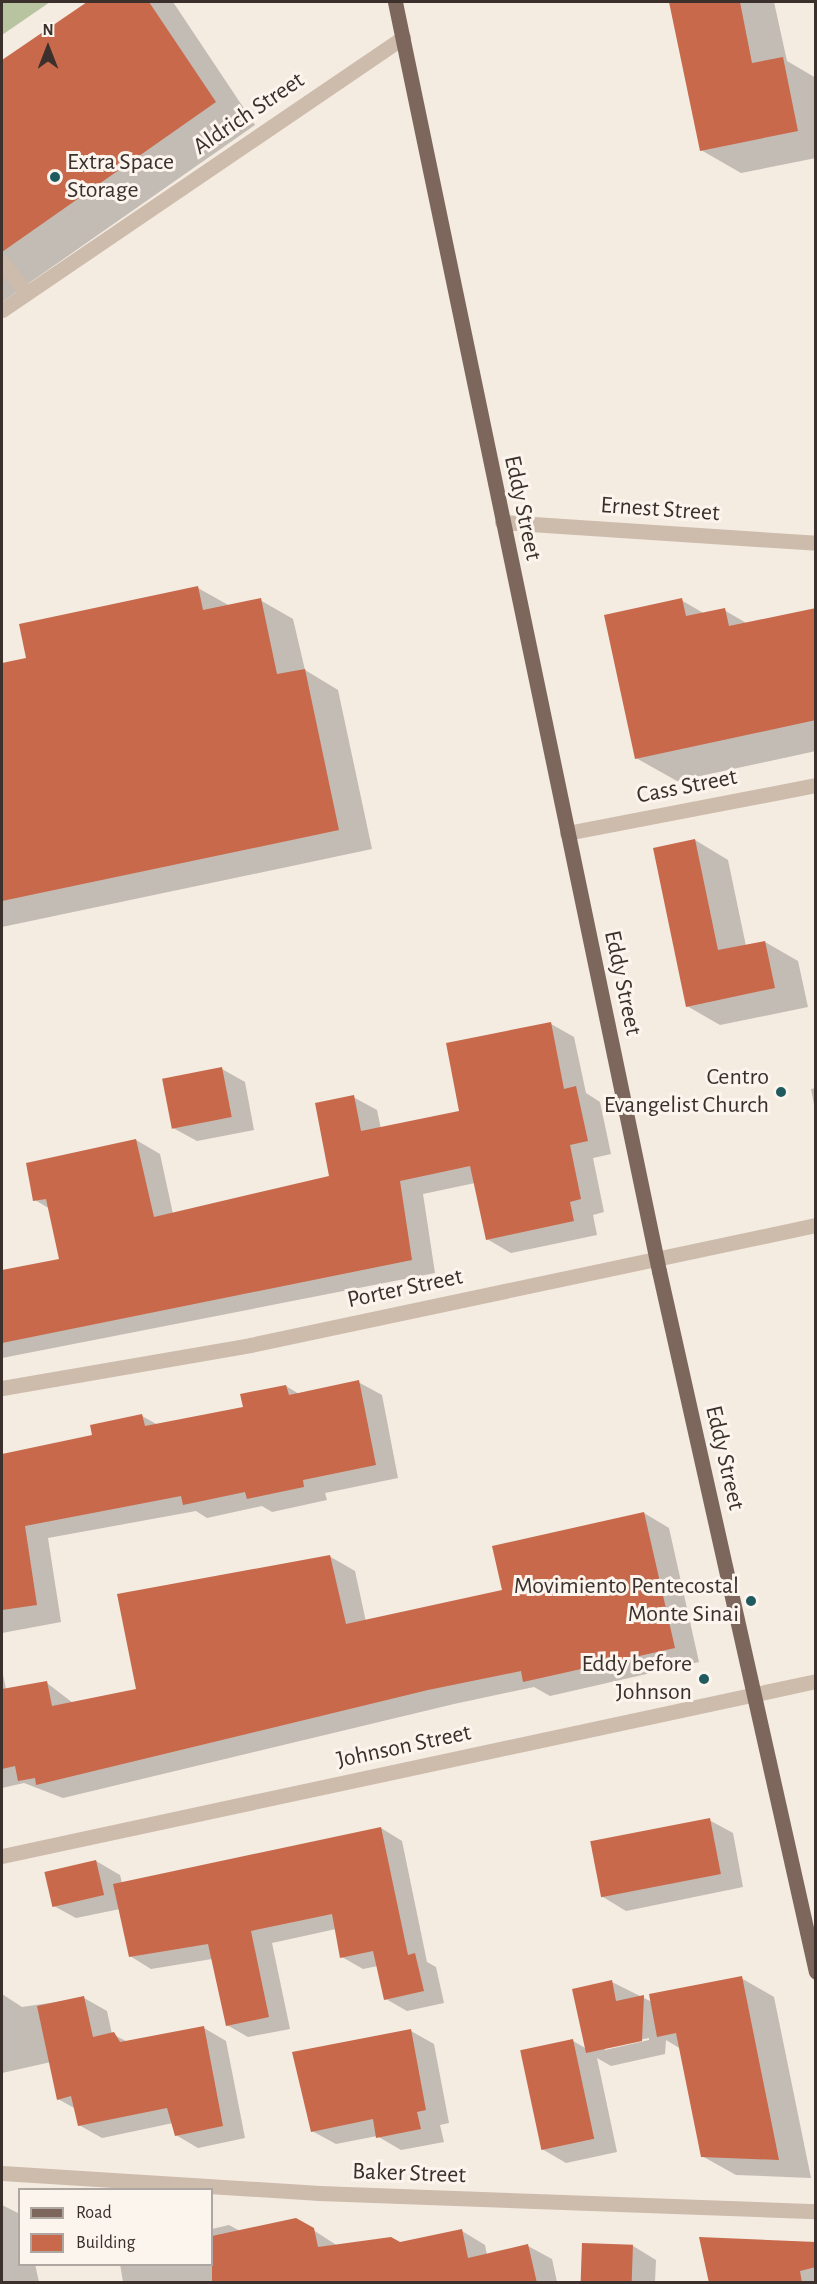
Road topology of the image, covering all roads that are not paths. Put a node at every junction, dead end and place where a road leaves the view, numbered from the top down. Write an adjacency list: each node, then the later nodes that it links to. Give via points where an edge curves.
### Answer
1 (395, 2): 2 (main road, Eddy Street)
2 (403, 37): 4 (street, Aldrich Street); 6 (main road, Eddy Street)
3 (2, 262): 4 (street)
4 (26, 293): 5 (street, Aldrich Street)
5 (2, 310)
6 (502, 522): 7 (street, Ernest Street); 9 (main road, Eddy Street)
7 (816, 543)
8 (816, 785): 9 (street, Cass Street)
9 (567, 833): 11 (main road, Eddy Street)
10 (816, 1225): 11 (street, Porter Street)
11 (658, 1259): 12 (street, Porter Street, via 250,1345); 14 (main road, Eddy Street)
12 (2, 1388)
13 (816, 1681): 14 (street, Johnson Street)
14 (754, 1693): 15 (street, Johnson Street); 16 (main road, Eddy Street)
15 (2, 1856)
16 (816, 1972)
17 (2, 2173): 18 (street, Baker Street, via 319,2193)
18 (816, 2211)

